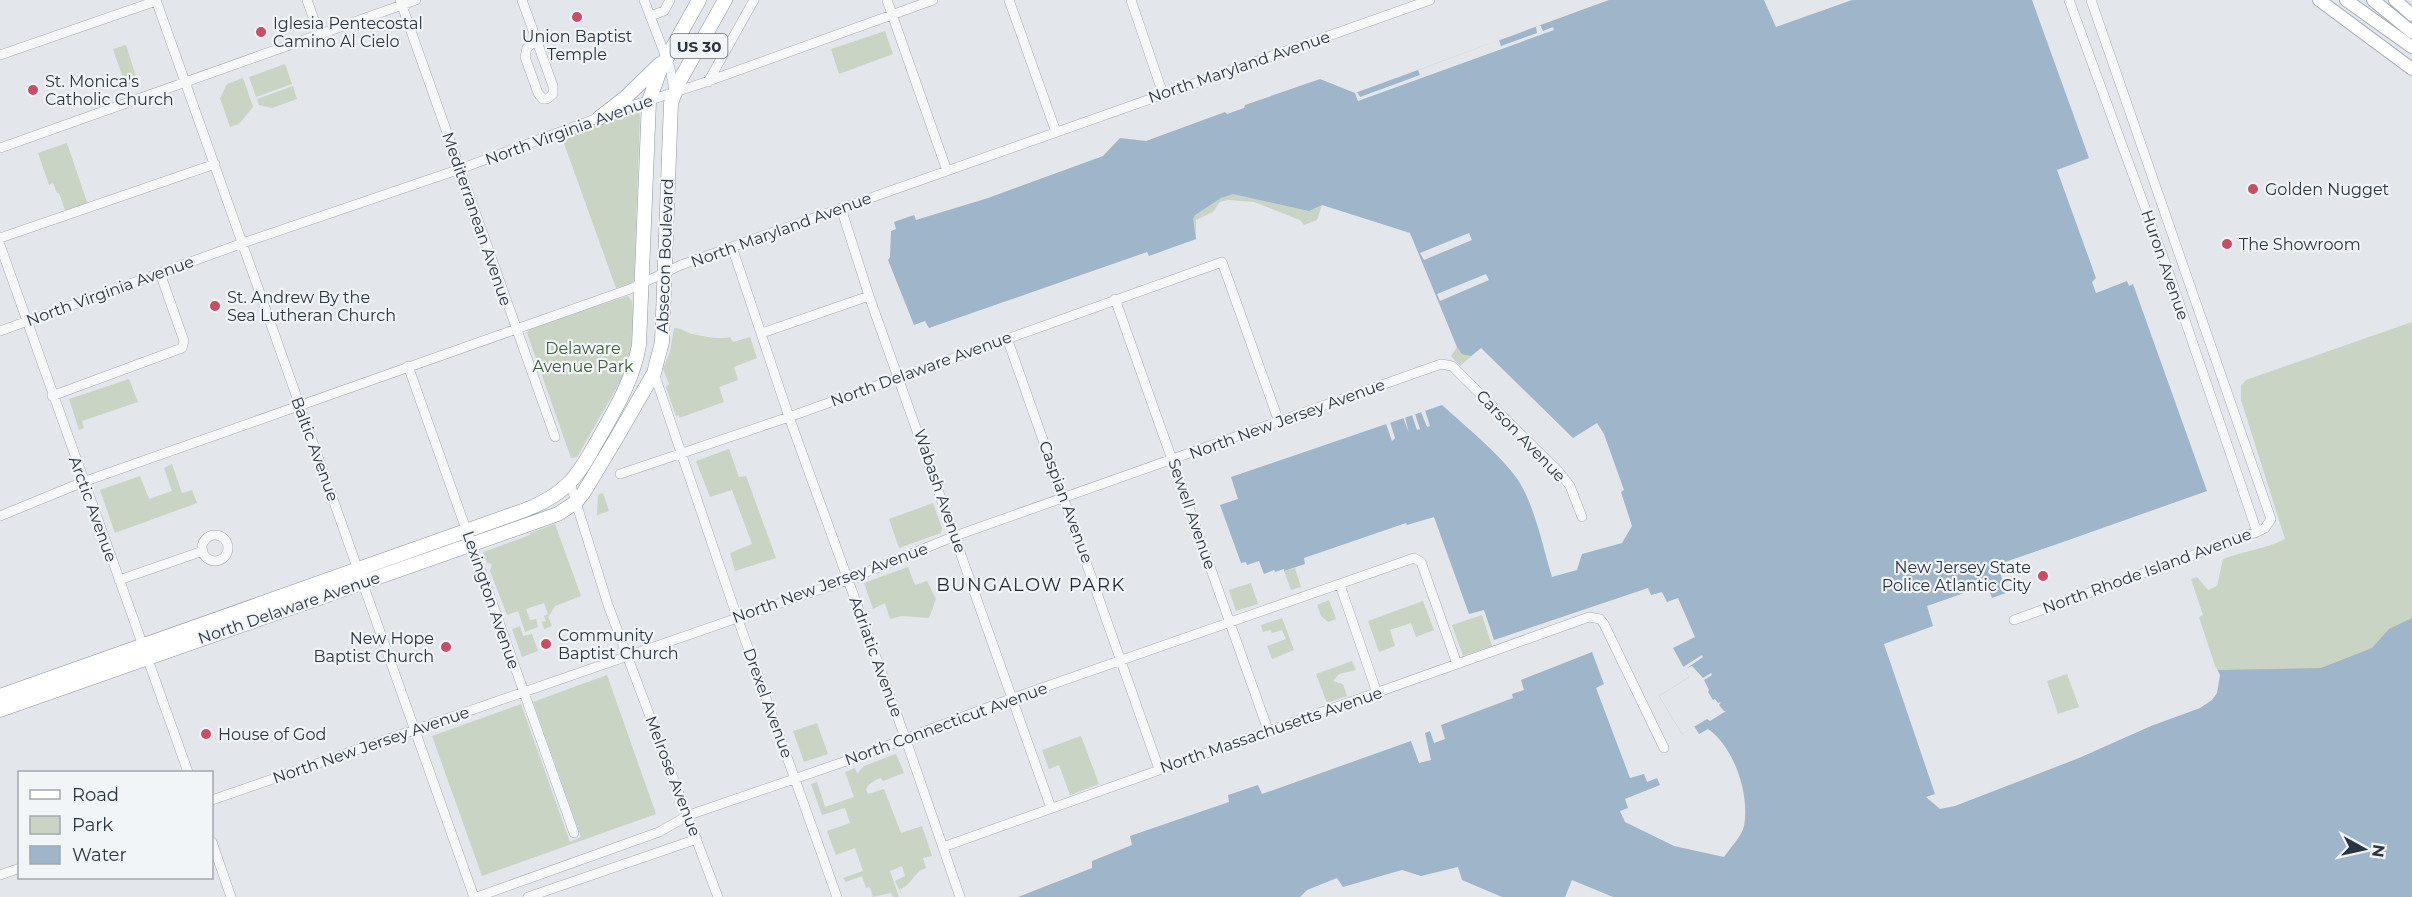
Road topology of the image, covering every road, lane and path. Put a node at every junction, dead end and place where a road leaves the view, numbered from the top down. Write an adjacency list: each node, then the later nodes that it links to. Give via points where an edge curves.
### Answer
1 (156, 0): 30 (street); 33 (street, Baltic Avenue)
2 (307, 0): 27 (street)
3 (416, 0): 21 (street)
4 (522, 0): 28 (street)
5 (644, 0): 25 (street)
6 (670, 0): 25 (street, via 664,11)
7 (699, 0): 31 (highway, Absecon Boulevard / US 30)
8 (725, 0): 35 (highway, Absecon Boulevard / US 30)
9 (754, 0): 34 (street)
10 (887, 0): 23 (street)
11 (933, 0): 23 (street, North Virginia Avenue)
12 (1009, 0): 39 (street)
13 (1131, 0): 36 (street)
14 (1430, 0): 36 (street, North Maryland Avenue)
15 (2069, 0): 78 (street, Huron Avenue, via 2170,276)
16 (2091, 0): 75 (street, Huron Avenue)
17 (2319, 0): 32 (main road)
18 (2346, 0): 29 (main road)
19 (2373, 0): 26 (main road)
20 (2397, 0): 22 (main road); 24 (main road)
21 (401, 2): 27 (street); 42 (street, Mediterranean Avenue)
22 (2412, 9)
23 (893, 15): 34 (street, North Virginia Avenue); 43 (street)
24 (2412, 15)
25 (650, 16): 31 (street)
26 (2412, 32)
27 (319, 34): 33 (street)
28 (536, 40): 28 (street, via 527,48 525,57 538,93 548,99 553,86)
29 (2412, 47)
30 (0, 55)
31 (666, 59): 35 (street); 37 (highway, Absecon Boulevard / US 30); 38 (highway)
32 (2412, 69)
33 (185, 81): 40 (street); 41 (street, Baltic Avenue)
34 (708, 82): 35 (street, North Virginia Avenue)
35 (674, 92): 37 (street, North Virginia Avenue); 50 (highway, Absecon Boulevard)
36 (1163, 94): 39 (street, North Maryland Avenue)
37 (650, 101): 38 (street, North Virginia Avenue); 51 (highway, Absecon Boulevard)
38 (599, 118): 42 (street, North Virginia Avenue)
39 (1056, 132): 43 (street, North Maryland Avenue)
40 (0, 148)
41 (215, 164): 45 (street); 46 (street, Baltic Avenue)
42 (460, 169): 46 (street, North Virginia Avenue); 55 (street, Mediterranean Avenue)
43 (947, 171): 44 (street, North Maryland Avenue)
44 (841, 208): 48 (street, North Maryland Avenue); 52 (street, Wabash Avenue)
45 (0, 238)
46 (243, 243): 49 (street, North Virginia Avenue); 64 (street, Baltic Avenue)
47 (0, 245): 54 (street, Arctic Avenue)
48 (732, 247): 50 (street, North Maryland Avenue); 57 (street, Adriatic Avenue)
49 (160, 273): 54 (street, North Virginia Avenue); 63 (street, via 184,341 182,348)
50 (664, 273): 51 (street, North Maryland Avenue); 61 (highway, Absecon Boulevard, via 661,350)
51 (641, 285): 55 (street, North Maryland Avenue); 72 (highway, Absecon Boulevard, via 639,345 633,371)
52 (869, 296): 57 (street); 62 (street, Wabash Avenue)
53 (1114, 299): 58 (street, North Delaware Avenue); 66 (street, North Delaware Avenue, via 1222,262); 69 (street, Sewell Avenue)
54 (26, 321): 56 (street, North Virginia Avenue); 63 (street, Arctic Avenue)
55 (516, 329): 60 (street, North Maryland Avenue); 67 (street, Mediterranean Avenue)
56 (0, 331)
57 (762, 333): 65 (street, Adriatic Avenue)
58 (1007, 338): 62 (street, North Delaware Avenue); 73 (street, Caspian Avenue)
59 (1447, 364): 66 (street, North New Jersey Avenue); 77 (street, Carson Avenue, via 1559,472 1570,486)
60 (408, 366): 64 (street, North Maryland Avenue); 80 (street, Lexington Avenue)
61 (654, 373): 68 (street, Drexel Avenue); 74 (highway, Absecon Boulevard)
62 (899, 376): 65 (street, North Delaware Avenue); 79 (street, Wabash Avenue)
63 (52, 396): 71 (street, Arctic Avenue)
64 (300, 406): 71 (street, North Maryland Avenue); 82 (street, Baltic Avenue)
65 (789, 417): 68 (street, North Delaware Avenue); 84 (street, Adriatic Avenue)
66 (1279, 422): 69 (street, North New Jersey Avenue)
67 (555, 438)
68 (683, 453): 70 (street, North Delaware Avenue); 86 (street, Drexel Avenue)
69 (1173, 460): 73 (street, North New Jersey Avenue); 88 (street, Sewell Avenue)
70 (620, 474)
71 (83, 482): 76 (street, North Maryland Avenue); 83 (street, Arctic Avenue)
72 (570, 483): 74 (street); 80 (highway, North Delaware Avenue, via 541,503)
73 (1065, 498): 79 (street, North New Jersey Avenue); 91 (street, Caspian Avenue)
74 (576, 502): 80 (highway, North Delaware Avenue, via 558,514); 90 (street)
75 (2271, 514): 78 (street, North Rhode Island Avenue, via 2269,524)
76 (0, 516)
77 (1582, 517)
78 (2257, 532): 87 (street, North Rhode Island Avenue)
79 (955, 536): 84 (street, North New Jersey Avenue); 96 (street, Wabash Avenue)
80 (469, 537): 82 (highway, North Delaware Avenue); 93 (street, Lexington Avenue)
81 (203, 551): 83 (street)
82 (360, 576): 89 (highway, North Delaware Avenue); 98 (street, Baltic Avenue)
83 (119, 580): 89 (street, Arctic Avenue)
84 (847, 580): 86 (street, North New Jersey Avenue); 100 (street, Adriatic Avenue)
85 (1340, 585): 88 (street, North Connecticut Avenue); 92 (street, North Connecticut Avenue, via 1418,558); 94 (street)
86 (737, 617): 90 (street, North New Jersey Avenue); 104 (street, Drexel Avenue)
87 (2014, 620)
88 (1230, 622): 91 (street, North Connecticut Avenue); 99 (street, Sewell Avenue)
89 (144, 652): 95 (highway, North Delaware Avenue); 97 (highway, North Delaware Avenue); 103 (street, Arctic Avenue)
90 (628, 656): 93 (street, North New Jersey Avenue); 107 (street, Melrose Avenue)
91 (1122, 660): 96 (street, North Connecticut Avenue); 102 (street, Caspian Avenue)
92 (1457, 664): 94 (street, North Massachusetts Avenue); 101 (street, North Massachusetts Avenue, via 1588,617 1600,619)
93 (524, 693): 98 (street, North New Jersey Avenue); 108 (street, Lexington Avenue)
94 (1377, 693): 99 (street, North Massachusetts Avenue)
95 (0, 696)
96 (1013, 699): 100 (street, North Connecticut Avenue); 106 (street, Wabash Avenue)
97 (0, 710)
98 (414, 729): 105 (street, North New Jersey Avenue); 116 (street, Baltic Avenue)
99 (1268, 729): 102 (street, North Massachusetts Avenue)
100 (906, 740): 104 (street, North Connecticut Avenue); 111 (street, Adriatic Avenue)
101 (1664, 748)
102 (1159, 769): 106 (street, North Massachusetts Avenue)
103 (188, 771)
104 (795, 778): 107 (street, North Connecticut Avenue); 118 (street, Drexel Avenue)
105 (213, 800)
106 (1052, 808): 111 (street, North Massachusetts Avenue)
107 (689, 815): 109 (street, Melrose Avenue); 116 (street, North Connecticut Avenue, via 659,832)
108 (574, 833)
109 (697, 839): 114 (street, Melrose Avenue); 117 (street)
110 (213, 845): 115 (street)
111 (944, 847): 119 (street, Adriatic Avenue)
112 (18, 869): 113 (street)
113 (0, 875)
114 (715, 896)
115 (231, 897)
116 (476, 897)
117 (528, 897)
118 (837, 897)
119 (960, 897)

